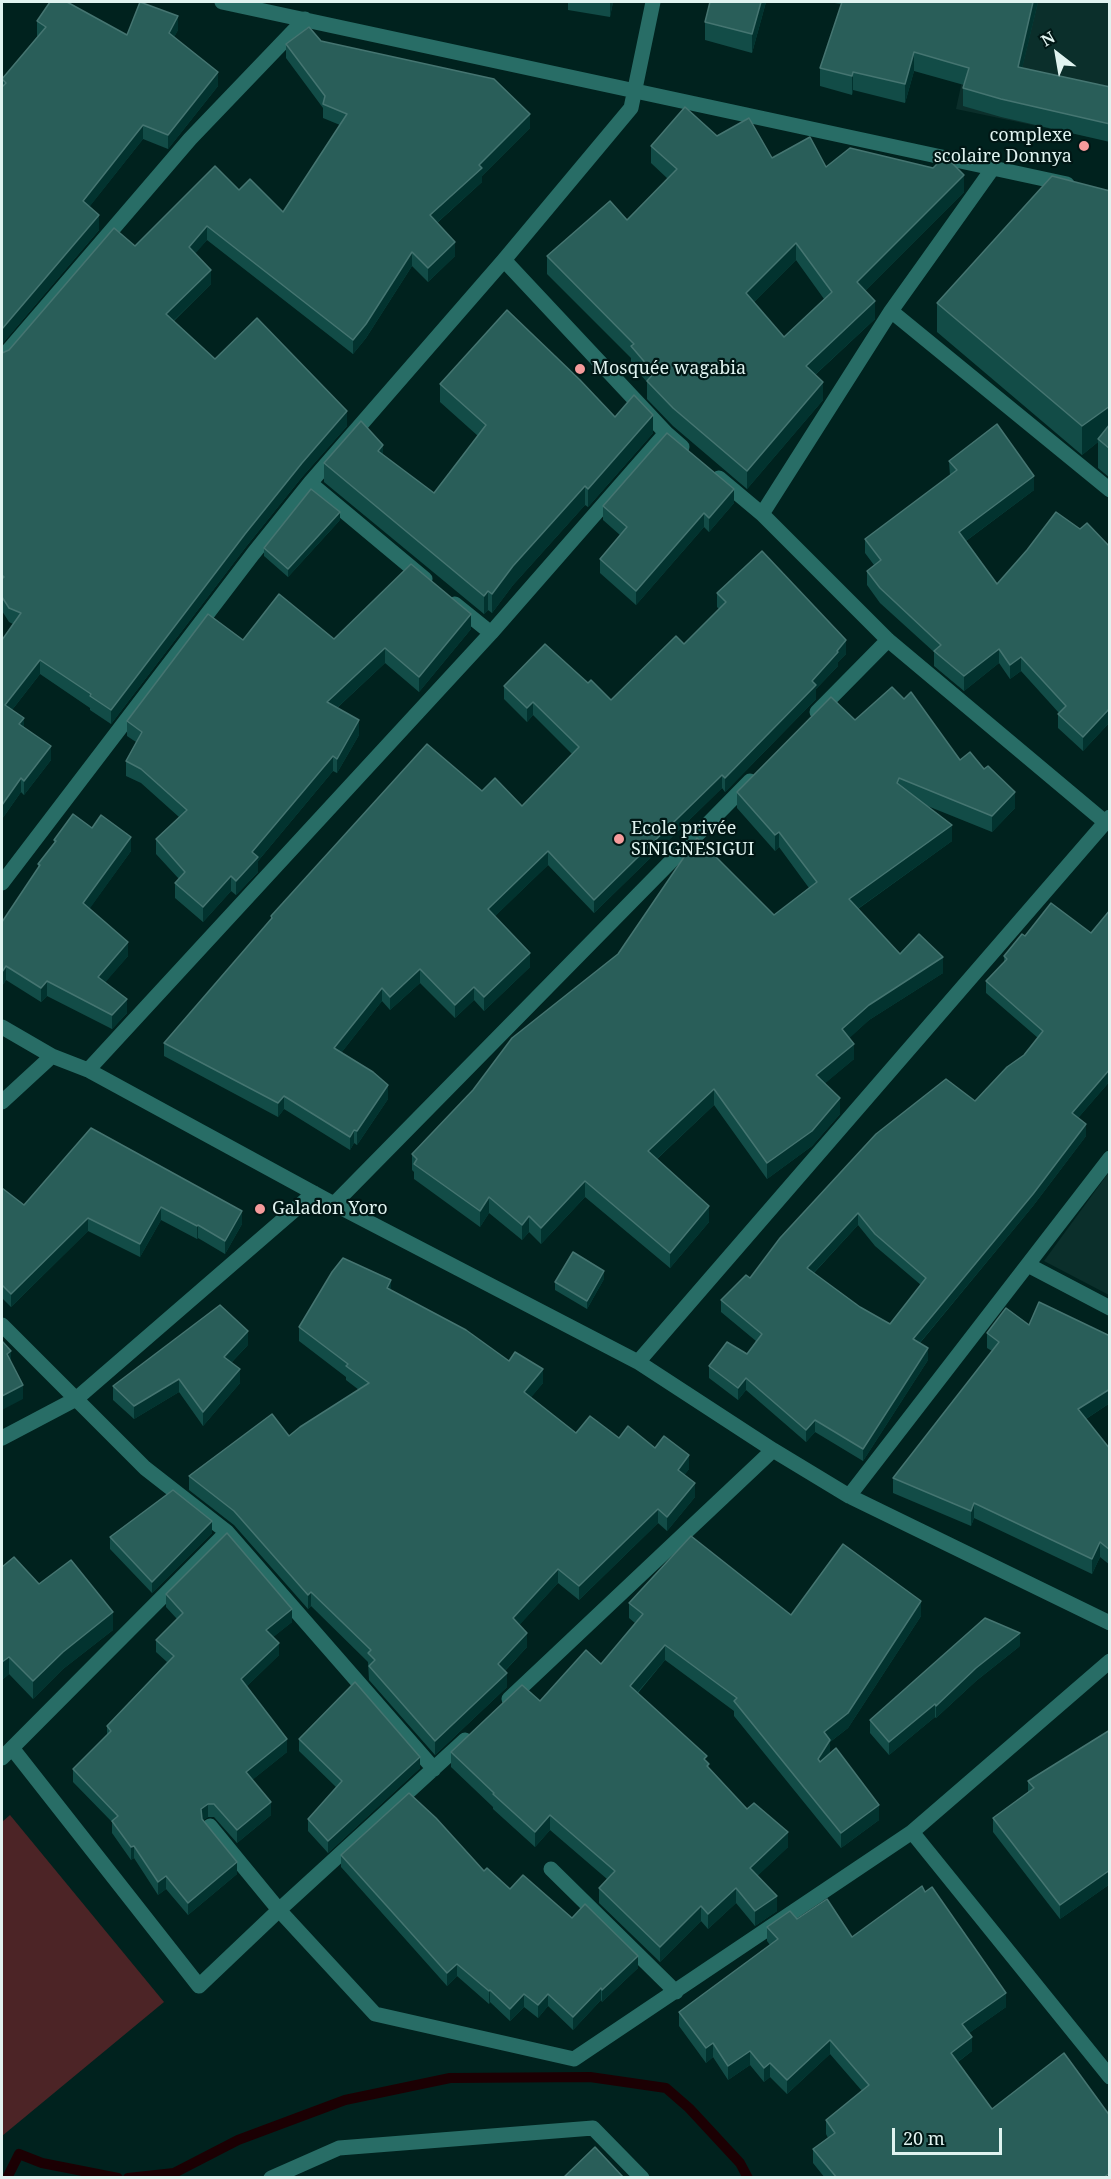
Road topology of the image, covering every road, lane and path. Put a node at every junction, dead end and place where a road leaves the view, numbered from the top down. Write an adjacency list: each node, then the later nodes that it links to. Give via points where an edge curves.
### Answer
1 (222, 2): 3 (street)
2 (653, 2): 4 (street)
3 (305, 19): 4 (street); 9 (street, via 190,139)
4 (635, 91): 5 (street); 7 (street, via 631,108)
5 (993, 168): 6 (street); 8 (street)
6 (1086, 188)
7 (504, 260): 10 (street); 13 (street)
8 (891, 311): 14 (street); 15 (street)
9 (2, 358)
10 (666, 433): 11 (street); 16 (street)
11 (692, 455)
12 (710, 470): 15 (street)
13 (310, 483): 16 (street); 21 (street)
14 (1110, 490)
15 (762, 514): 17 (street)
16 (491, 633): 24 (street)
17 (888, 640): 18 (street); 20 (street)
18 (804, 725)
19 (762, 768): 28 (street)
20 (1108, 820): 32 (street)
21 (2, 883)
22 (2, 1027): 23 (street)
23 (52, 1056): 24 (street); 25 (street)
24 (88, 1070): 27 (street)
25 (2, 1102)
26 (1110, 1158): 29 (street)
27 (314, 1193): 28 (street); 33 (street)
28 (334, 1204): 32 (street)
29 (1028, 1265): 30 (street); 36 (street)
30 (1110, 1308)
31 (2, 1325): 33 (street)
32 (638, 1362): 35 (street)
33 (76, 1399): 34 (street); 37 (street, via 145,1468)
34 (2, 1438)
35 (773, 1450): 36 (street); 40 (street)
36 (849, 1496): 38 (street)
37 (226, 1532): 42 (street); 43 (street)
38 (1110, 1623)
39 (1110, 1661): 45 (street)
40 (495, 1712)
41 (478, 1728): 43 (street)
42 (7, 1753): 47 (street, via 199,1986)
43 (434, 1769): 47 (street)
44 (210, 1826): 47 (street)
45 (912, 1832): 48 (street); 49 (street)
46 (551, 1869): 48 (street)
47 (279, 1910): 48 (street, via 375,2014 574,2059)
48 (676, 1992)
49 (1110, 2077)
50 (271, 2178): 51 (street, via 339,2148 593,2128)
51 (642, 2178)

